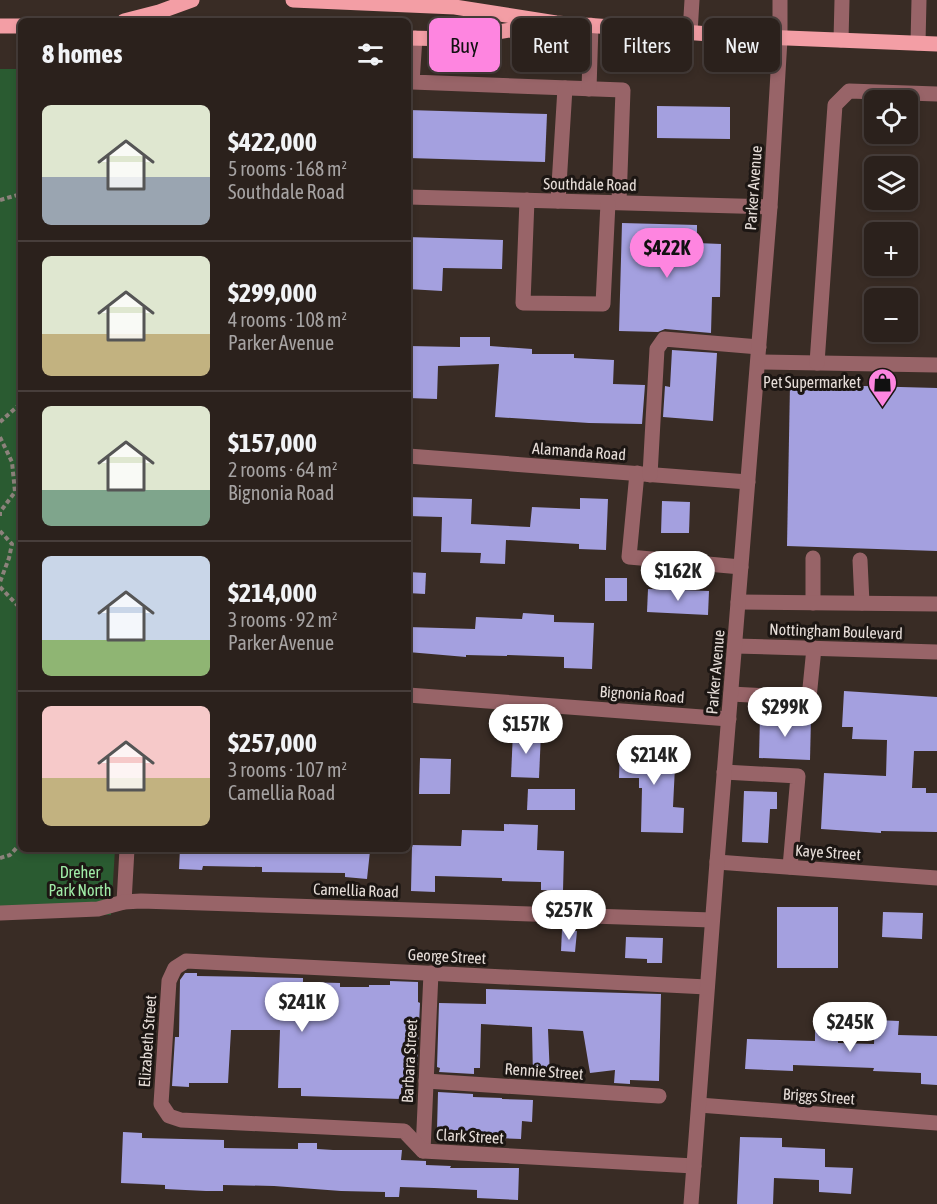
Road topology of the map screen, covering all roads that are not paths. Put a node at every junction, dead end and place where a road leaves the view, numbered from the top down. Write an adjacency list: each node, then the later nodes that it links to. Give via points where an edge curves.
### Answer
1 (192, 0): 7 (main road)
2 (293, 0): 8 (main road, via 455,7)
3 (692, 0): 9 (street)
4 (780, 0): 10 (street, Parker Avenue)
5 (842, 0): 18 (street)
6 (919, 0): 19 (street)
7 (136, 18)
8 (524, 18)
9 (691, 18)
10 (780, 18)
11 (591, 25): 14 (main road); 23 (street)
12 (0, 26): 13 (main road)
13 (18, 26)
14 (602, 26)
15 (512, 30): 16 (main road, via 454,39)
16 (412, 38): 22 (street, via 412,82)
17 (780, 39): 18 (main road)
18 (841, 40): 19 (main road)
19 (918, 43): 20 (main road)
20 (937, 44)
21 (778, 72): 29 (street, Parker Avenue)
22 (565, 88): 23 (street); 27 (street)
23 (589, 89): 28 (street, via 623,90)
24 (937, 94): 31 (street, via 849,91 835,105)
25 (411, 197): 26 (street, Southdale Road)
26 (527, 200): 27 (street, Southdale Road); 28 (street, via 523,303 603,304)
27 (558, 201): 28 (street, Southdale Road)
28 (613, 202): 29 (street, Southdale Road)
29 (770, 207): 30 (street, Parker Avenue)
30 (758, 355): 31 (street); 34 (street, via 664,339 657,349); 35 (street, Parker Avenue)
31 (817, 363): 32 (street)
32 (937, 365)
33 (411, 456): 34 (street, Alamanda Road)
34 (644, 474): 35 (street, Alamanda Road); 38 (street, via 628,557)
35 (748, 482): 38 (street, Parker Avenue)
36 (813, 558): 40 (street)
37 (860, 560): 41 (street)
38 (741, 567): 39 (street, Parker Avenue)
39 (738, 602): 40 (street); 43 (street, Parker Avenue)
40 (813, 603): 41 (street)
41 (862, 603): 42 (street)
42 (937, 604)
43 (735, 646): 44 (street, Nottingham Boulevard); 46 (street, Parker Avenue)
44 (814, 648): 45 (street, Nottingham Boulevard); 46 (street, via 809,698)
45 (937, 652)
46 (731, 694): 48 (street, Parker Avenue)
47 (411, 695): 48 (street, Bignonia Road)
48 (729, 719): 49 (street, Parker Avenue)
49 (724, 772): 51 (street, Parker Avenue); 52 (street, via 798,776)
50 (127, 852): 54 (street)
51 (717, 862): 52 (street, Kaye Street); 56 (street, Parker Avenue)
52 (790, 867): 53 (street, Kaye Street)
53 (937, 878)
54 (124, 902): 55 (street, Camellia Road, via 98,909); 56 (street, Camellia Road)
55 (0, 913)
56 (712, 920): 59 (street, Parker Avenue)
57 (186, 961): 58 (street, George Street); 63 (street, Elizabeth Street, via 174,968 170,981 161,1104 169,1116)
58 (431, 973): 59 (street, George Street); 60 (street, Barbara Street)
59 (707, 987): 62 (street, Parker Avenue)
60 (426, 1081): 61 (street, Rennie Street); 65 (street, Barbara Street)
61 (659, 1096)
62 (699, 1106): 64 (street, Briggs Street); 66 (street, Parker Avenue)
63 (181, 1120): 65 (street, Clark Street, via 404,1131)
64 (937, 1123)
65 (423, 1151): 66 (street, Clark Street)
66 (694, 1166): 67 (street, Parker Avenue)
67 (691, 1204)

